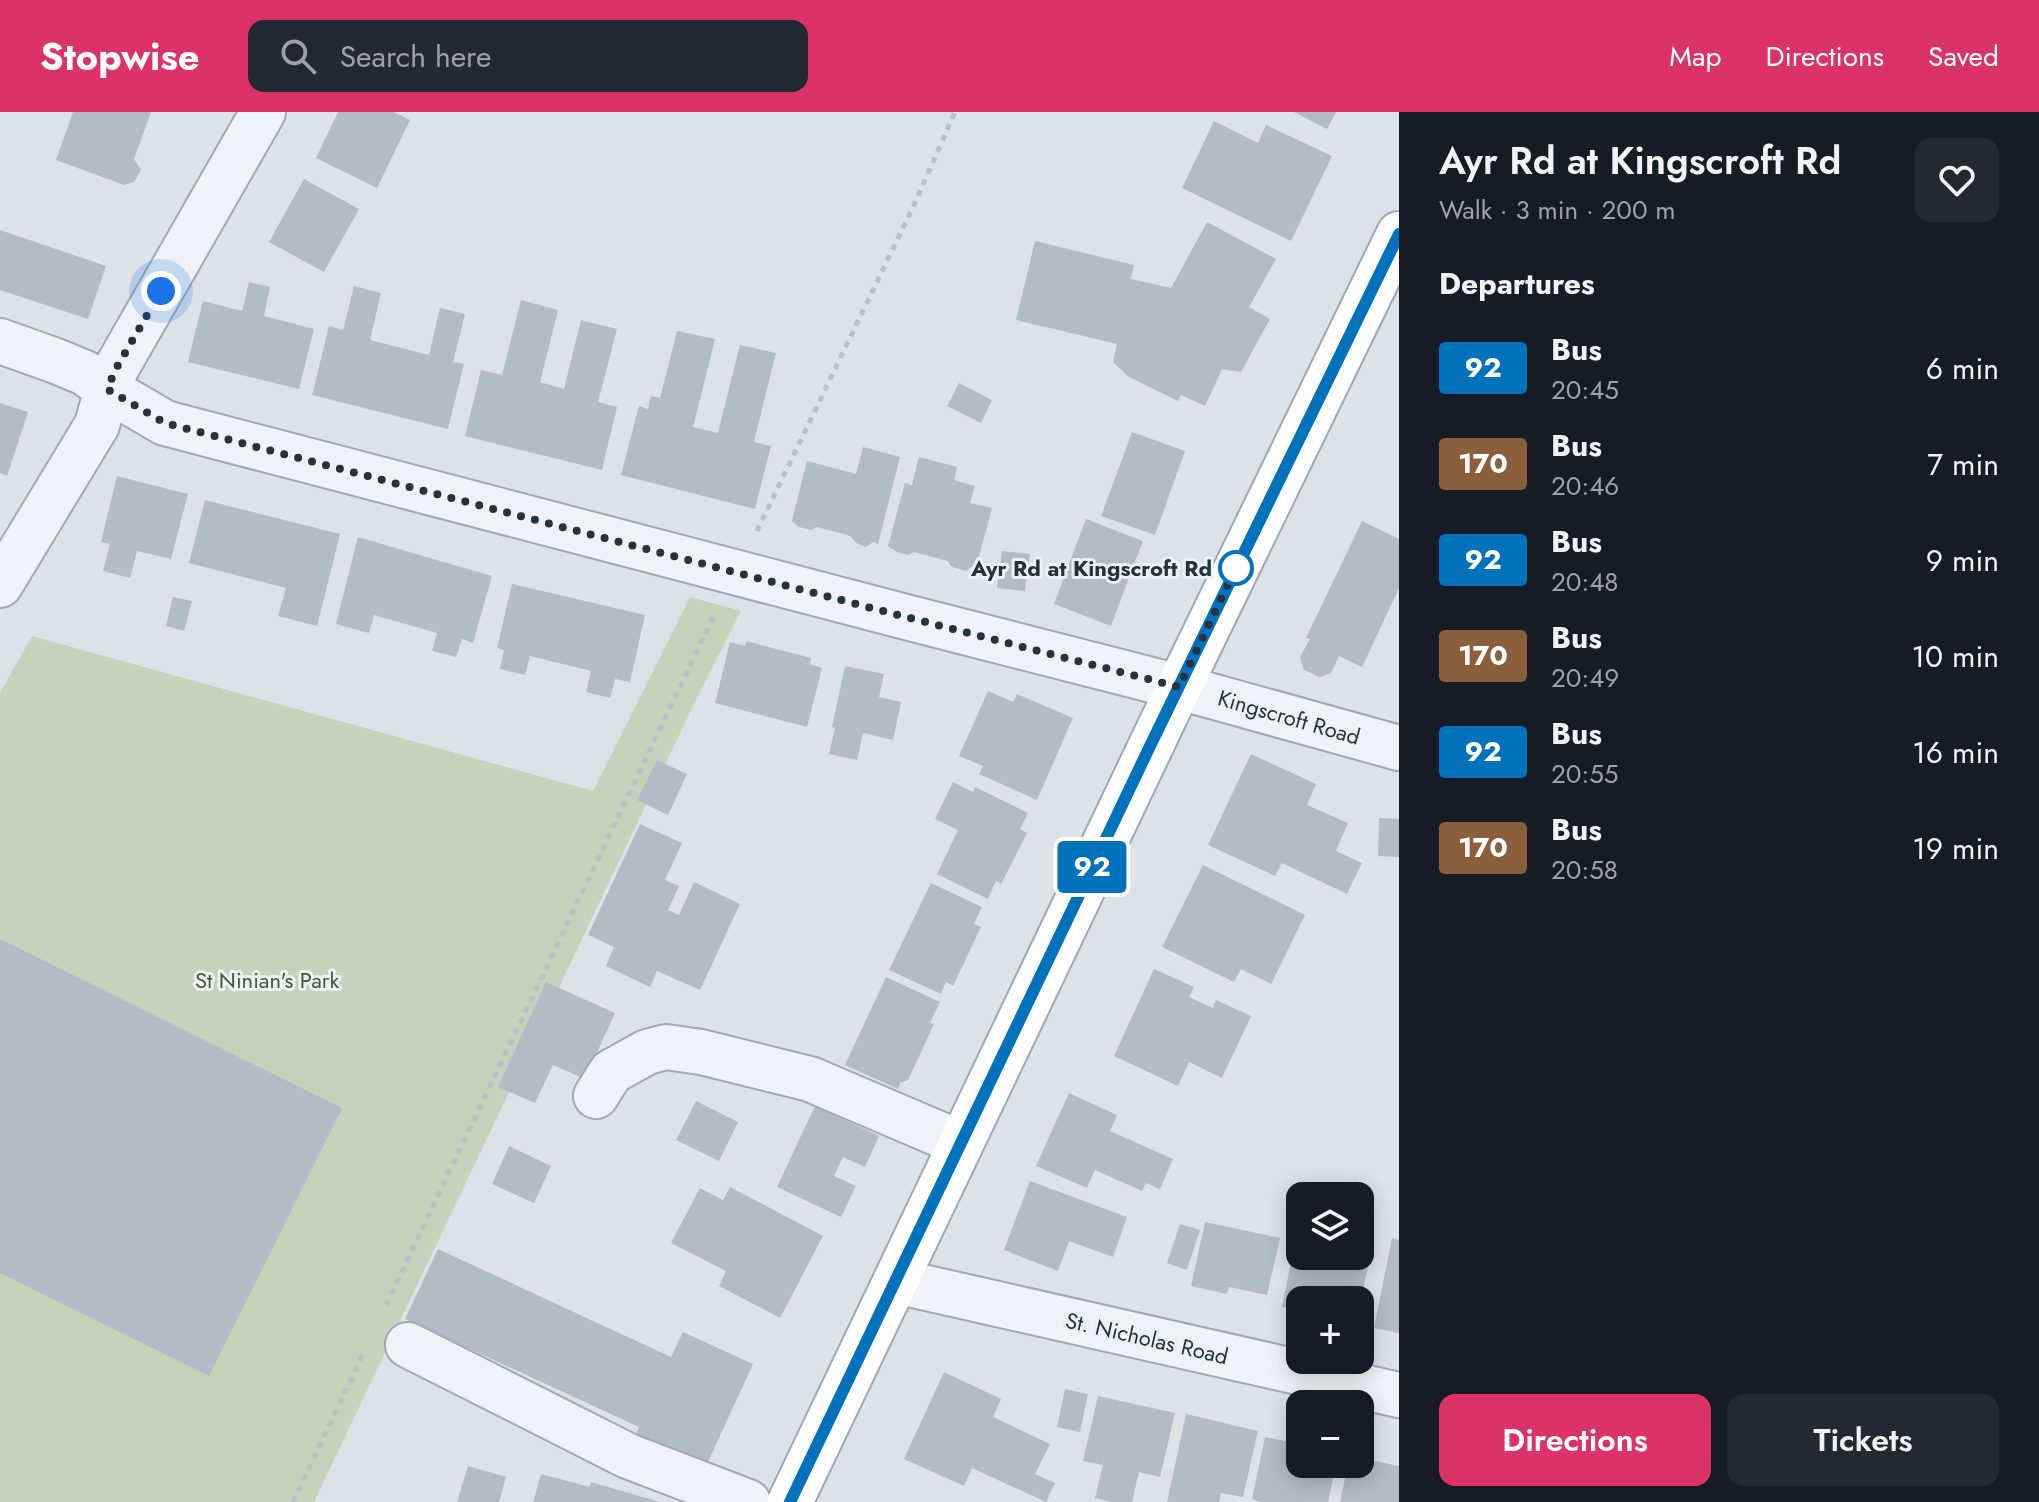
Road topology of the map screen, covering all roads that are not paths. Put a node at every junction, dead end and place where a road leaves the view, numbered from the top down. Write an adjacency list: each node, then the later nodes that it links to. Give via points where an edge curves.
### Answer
1 (263, 112): 4 (street)
2 (1396, 247): 6 (main road)
3 (0, 341): 4 (street, Kingscroft Road, via 85,373)
4 (107, 389): 5 (street, via 97,425); 6 (street, Kingscroft Road, via 165,423)
5 (0, 585)
6 (1179, 687): 7 (street, Kingscroft Road); 9 (main road)
7 (1399, 748)
8 (596, 1096): 9 (street, via 611,1072 666,1047 810,1079)
9 (960, 1143): 10 (main road)
10 (896, 1281): 12 (street, St. Nicholas Road); 14 (main road)
11 (385, 1335): 13 (street, via 628,1456)
12 (1399, 1395)
13 (748, 1502)
14 (790, 1502)

